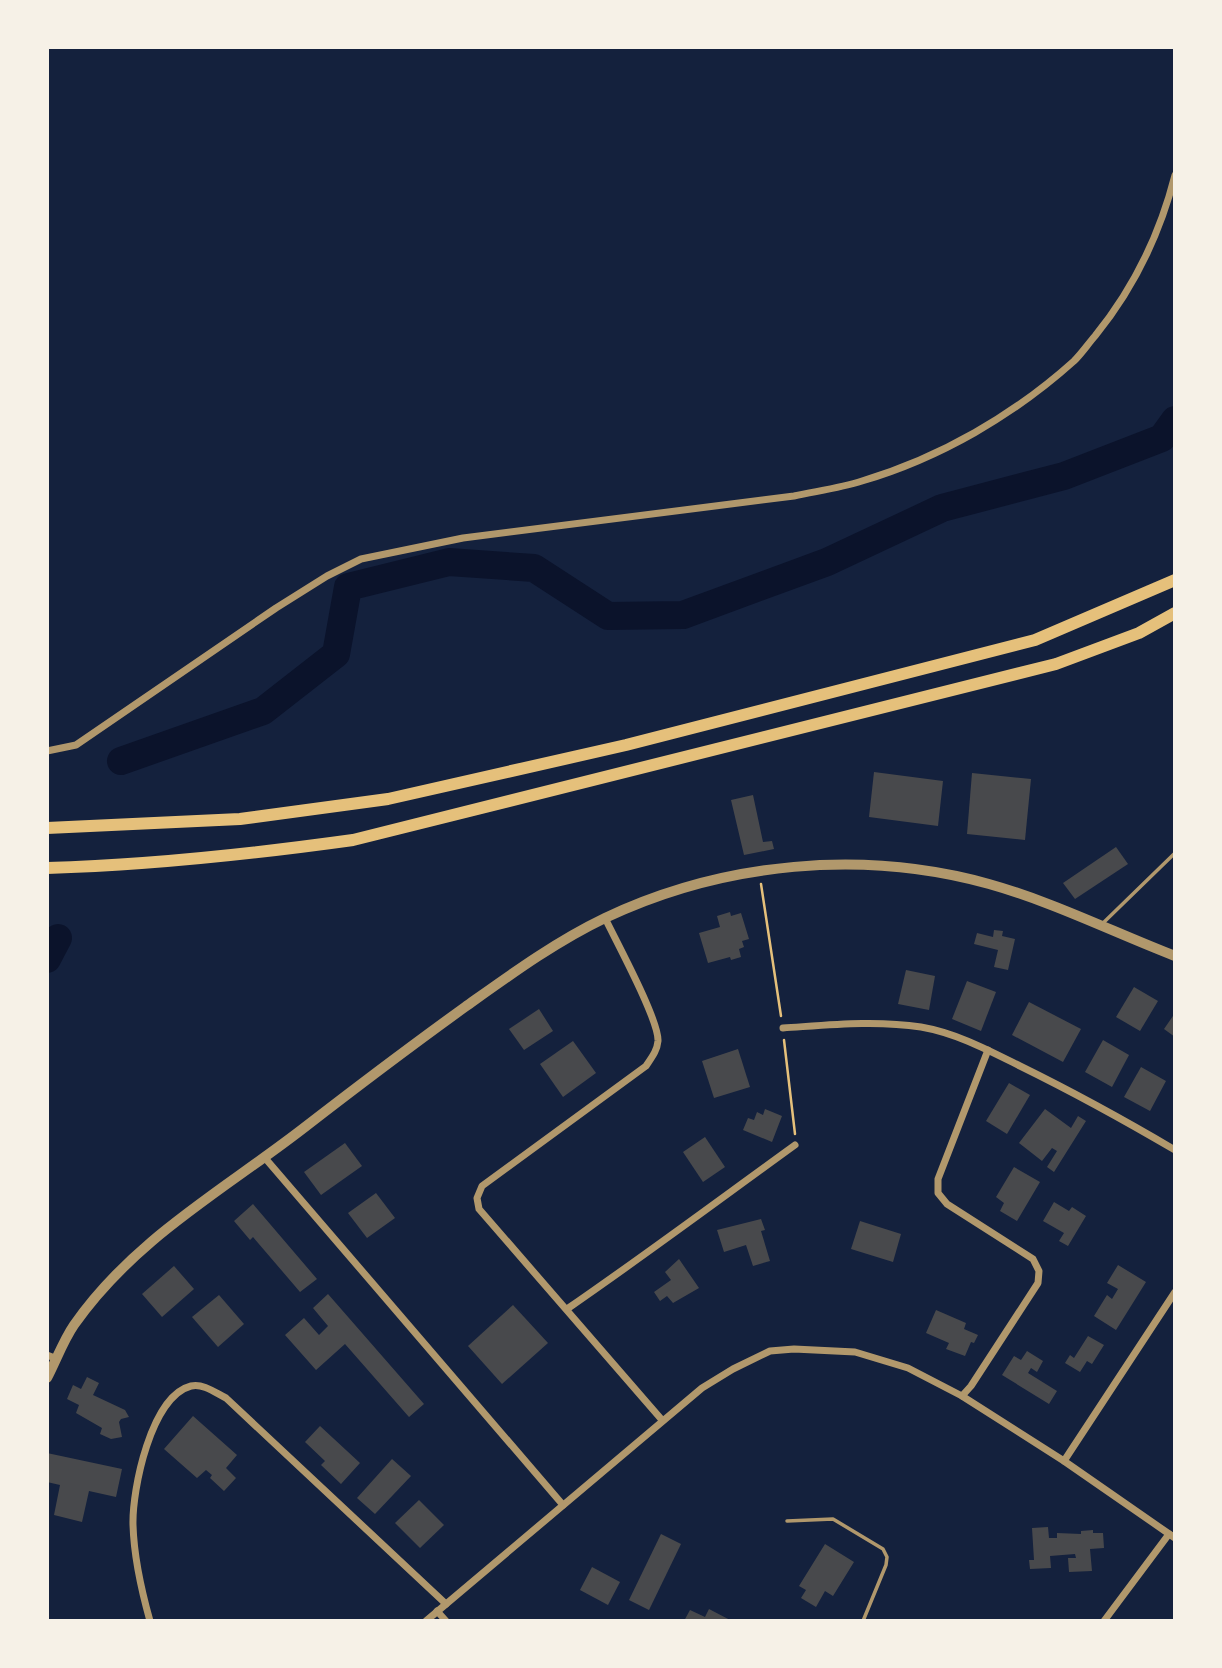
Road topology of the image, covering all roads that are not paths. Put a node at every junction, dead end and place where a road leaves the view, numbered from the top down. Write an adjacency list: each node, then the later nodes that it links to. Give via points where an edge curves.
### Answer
1 (1175, 174): 4 (street, via 1147,257 1107,321 1076,359 976,432 887,473 835,488 463,538 361,559 276,608 76,745)
2 (1175, 580): 5 (highway, via 1035,640 626,745 388,799 240,818)
3 (1175, 613): 7 (highway, via 1139,633 1044,667 353,839 257,854)
4 (47, 751)
5 (47, 828)
6 (1175, 853): 9 (lane)
7 (47, 868)
8 (605, 918): 9 (street, via 708,881 816,865 866,865 986,883); 15 (street, via 518,969); 17 (street, via 653,1019 656,1052 646,1066 482,1186 477,1198 480,1209)
9 (1100, 926): 10 (street)
10 (1175, 956)
11 (783, 1028): 12 (street, via 890,1023 947,1033)
12 (988, 1050): 14 (street); 20 (street, via 937,1179 938,1193 947,1204 1033,1259 1039,1270 1038,1283)
13 (796, 1144): 17 (street)
14 (1175, 1150)
15 (265, 1158): 18 (street, via 140,1249); 23 (street)
16 (1175, 1292): 22 (street)
17 (567, 1309): 21 (street)
18 (52, 1357): 19 (street)
19 (47, 1378)
20 (962, 1396): 21 (street, via 908,1368 855,1352 794,1349 769,1351 733,1369); 22 (street)
21 (662, 1420): 23 (street)
22 (1064, 1461): 25 (street)
23 (563, 1505): 26 (street)
24 (787, 1521): 31 (lane, via 832,1519 883,1549 886,1564)
25 (1172, 1536): 32 (street)
26 (446, 1604): 27 (street); 28 (street, via 226,1398 192,1386 175,1395 164,1409 143,1458 136,1490 135,1554)
27 (438, 1611): 29 (street); 30 (street)
28 (150, 1621)
29 (426, 1621)
30 (446, 1621)
31 (863, 1621)
32 (1104, 1621)

